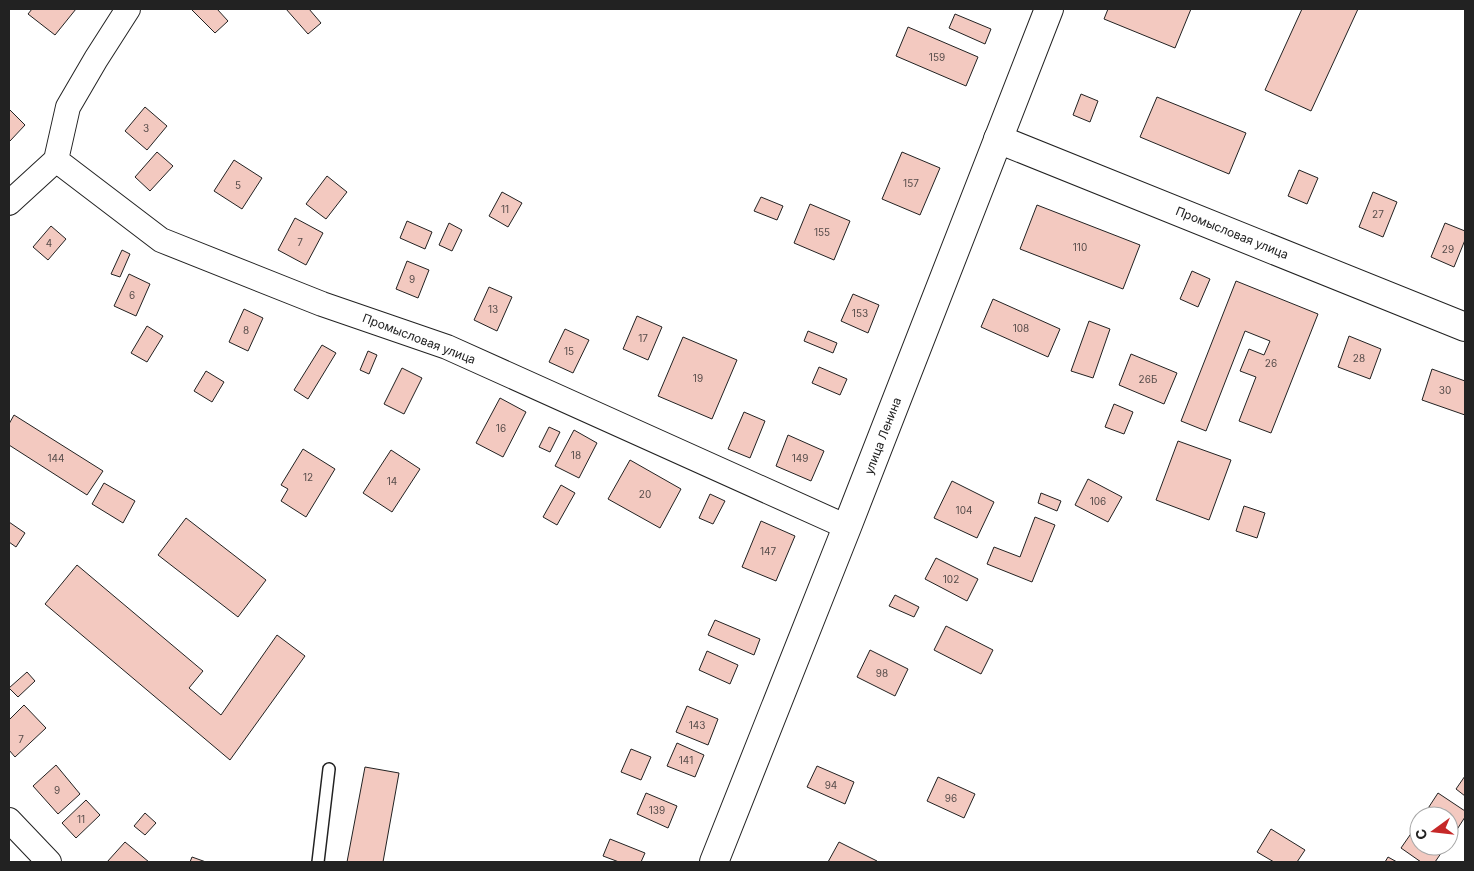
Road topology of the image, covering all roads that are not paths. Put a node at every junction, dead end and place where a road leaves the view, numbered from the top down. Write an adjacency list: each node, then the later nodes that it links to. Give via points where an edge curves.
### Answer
1 (128, 9): 4 (street, via 68,107)
2 (1049, 9): 3 (main road, улица Ленина)
3 (998, 139): 6 (main road, Промысловая улица); 7 (main road, улица Ленина)
4 (56, 160): 5 (street); 7 (street, Промысловая улица, via 161,240 322,304 448,347)
5 (9, 203)
6 (1465, 326)
7 (848, 528): 12 (main road, улица Ленина)
8 (329, 769): 11 (lane)
9 (9, 820): 10 (street)
10 (49, 862)
11 (318, 862)
12 (714, 862)

